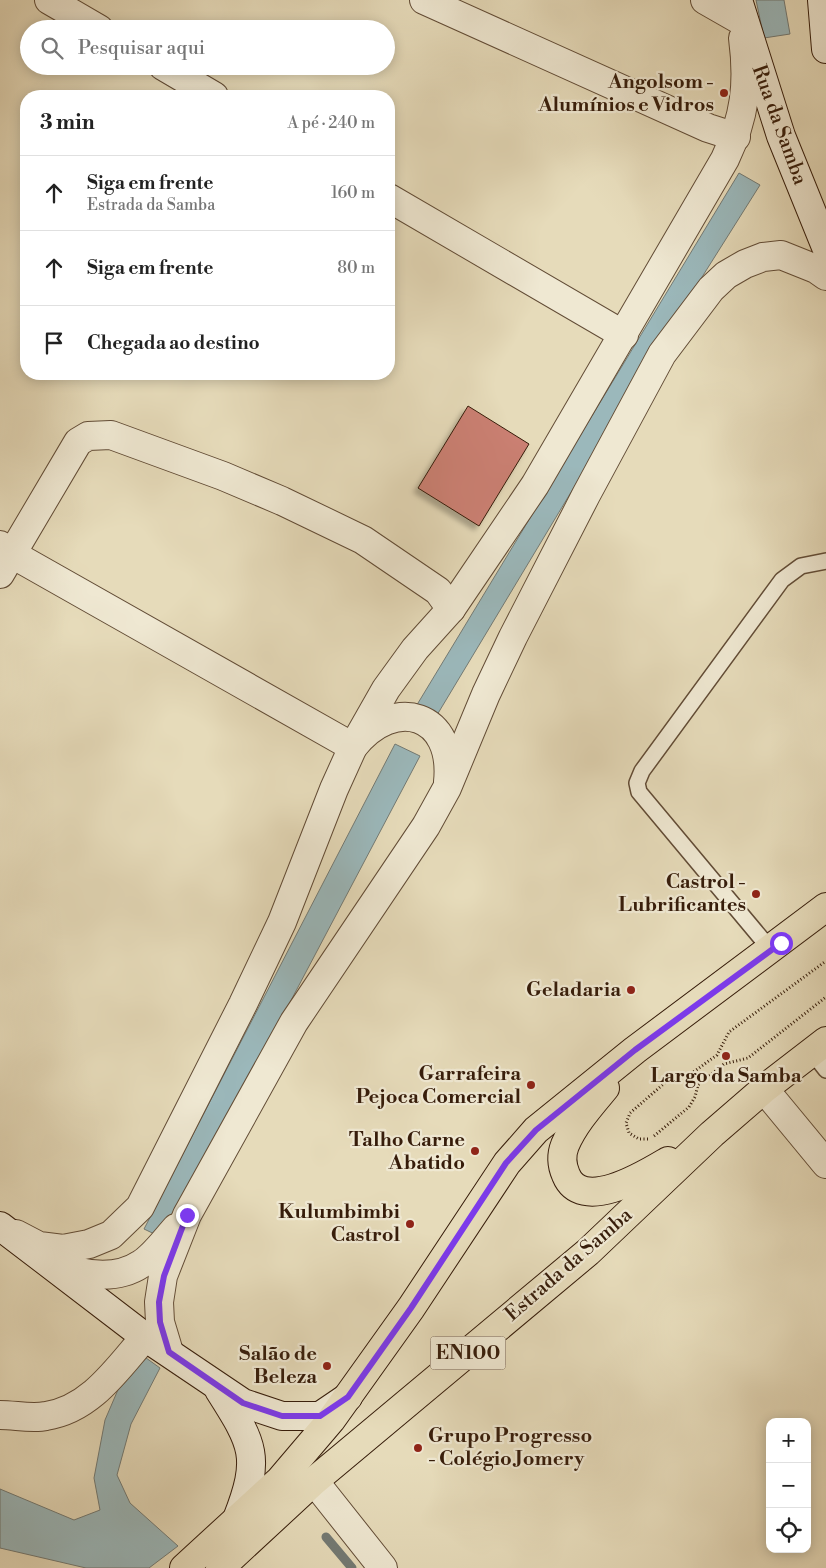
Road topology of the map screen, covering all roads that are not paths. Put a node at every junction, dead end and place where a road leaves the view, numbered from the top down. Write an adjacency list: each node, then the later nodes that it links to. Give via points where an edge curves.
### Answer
1 (49, 0): 6 (street)
2 (424, 0): 10 (street, via 708,128)
3 (706, 0): 5 (street)
4 (822, 0): 7 (street)
5 (738, 7): 10 (street, via 748,72 744,108); 12 (street, Rua da Samba, via 781,136)
6 (83, 20)
7 (826, 49)
8 (178, 75): 9 (street)
9 (204, 90)
10 (736, 137): 14 (street)
11 (395, 201): 14 (street)
12 (826, 247)
13 (826, 276): 19 (street, via 781,255 763,257 726,275 711,288 686,320 662,354 517,628)
14 (624, 335): 17 (street, via 535,485)
15 (4, 558): 17 (street, via 78,442 88,436 111,435 282,500 363,540 438,591); 18 (street)
16 (826, 561): 21 (lane, via 802,566 782,580 636,783 639,792)
17 (451, 609): 18 (street, via 415,649 386,689)
18 (354, 747): 19 (street, via 365,732 387,718 415,718 439,735 447,751); 28 (street, via 334,789 282,922 140,1207 111,1234 89,1244 62,1249 39,1246)
19 (447, 788): 27 (street, via 426,826 294,1022)
20 (826, 907): 21 (main road, Estrada da Samba / EN100)
21 (771, 950): 22 (main road, Estrada da Samba / EN100)
22 (635, 1050): 25 (main road, via 585,1112 564,1146 562,1165 569,1182 585,1191 602,1192 640,1178); 33 (main road, Estrada da Samba / EN100, via 536,1130 506,1163)
23 (821, 1054): 24 (main road, Estrada da Samba / EN100)
24 (764, 1089): 25 (main road, Estrada da Samba / EN100); 26 (street)
25 (712, 1134): 35 (main road, Estrada da Samba / EN100, via 588,1252)
26 (826, 1164)
27 (187, 1215): 29 (street, via 141,1264 123,1271 99,1275 75,1273); 31 (street, via 164,1276 159,1302 160,1322)
28 (0, 1226): 29 (street)
29 (50, 1262): 30 (street)
30 (145, 1337): 31 (street); 34 (street, via 87,1400 70,1410 44,1417)
31 (169, 1352): 32 (street)
32 (214, 1383): 33 (street, via 243,1403 282,1416 320,1416); 36 (street, via 240,1423 252,1454 249,1489)
33 (348, 1397): 36 (main road, Estrada da Samba / EN100, via 280,1480)
34 (0, 1415)
35 (314, 1481): 37 (main road, Estrada da Samba / EN100); 38 (street)
36 (237, 1519): 37 (main road, Estrada da Samba / EN100)
37 (217, 1562)
38 (383, 1568)

